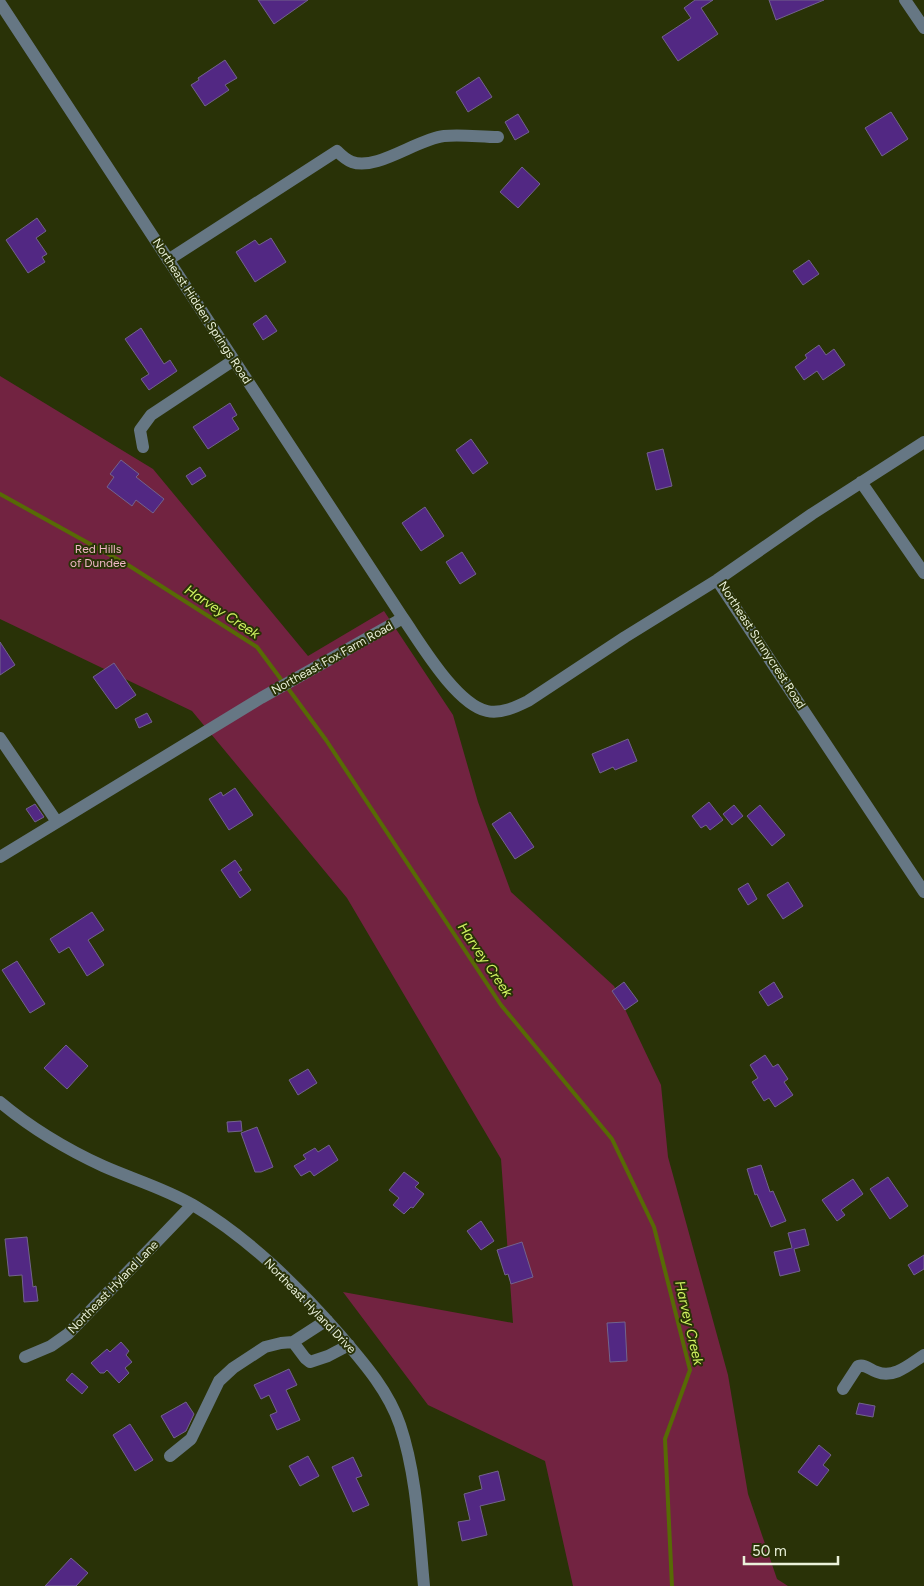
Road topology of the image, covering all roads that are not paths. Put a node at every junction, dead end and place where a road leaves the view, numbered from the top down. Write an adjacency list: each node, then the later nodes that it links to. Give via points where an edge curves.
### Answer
1 (906, 0): 3 (street)
2 (0, 3): 5 (street, Northeast Hidden Springs Road)
3 (924, 28)
4 (498, 138): 5 (street, via 444,136 382,160 359,164 337,151)
5 (168, 260): 6 (street, Northeast Hidden Springs Road)
6 (234, 360): 8 (street, via 151,415 140,430); 12 (street, Northeast Hidden Springs Road)
7 (924, 442): 9 (street, Northeast Sunnycrest Road)
8 (143, 446)
9 (861, 482): 10 (street); 11 (street, Northeast Sunnycrest Road)
10 (924, 573)
11 (717, 580): 12 (street, Northeast Fox Farm Road, via 528,701 499,711 488,711 470,703 455,689); 16 (street, Northeast Sunnycrest Road)
12 (403, 618): 14 (street, Northeast Fox Farm Road, via 261,698)
13 (0, 738): 14 (street)
14 (57, 822): 15 (street, Northeast Fox Farm Road)
15 (0, 857)
16 (924, 892)
17 (0, 1102): 18 (street, Northeast Hyland Drive, via 59,1144)
18 (192, 1204): 19 (street, Northeast Hyland Drive, via 263,1257); 23 (street, Northeast Hyland Lane, via 68,1334 51,1346)
19 (327, 1320): 20 (street); 21 (street, Northeast Hyland Drive)
20 (293, 1342): 21 (street, via 310,1362); 25 (street, via 265,1347 219,1381 192,1439)
21 (349, 1345): 26 (street, Northeast Hyland Drive, via 390,1401 400,1426 410,1460)
22 (924, 1355): 24 (street, via 899,1372 887,1375 858,1366)
23 (25, 1357)
24 (843, 1390)
25 (170, 1456)
26 (424, 1586)

